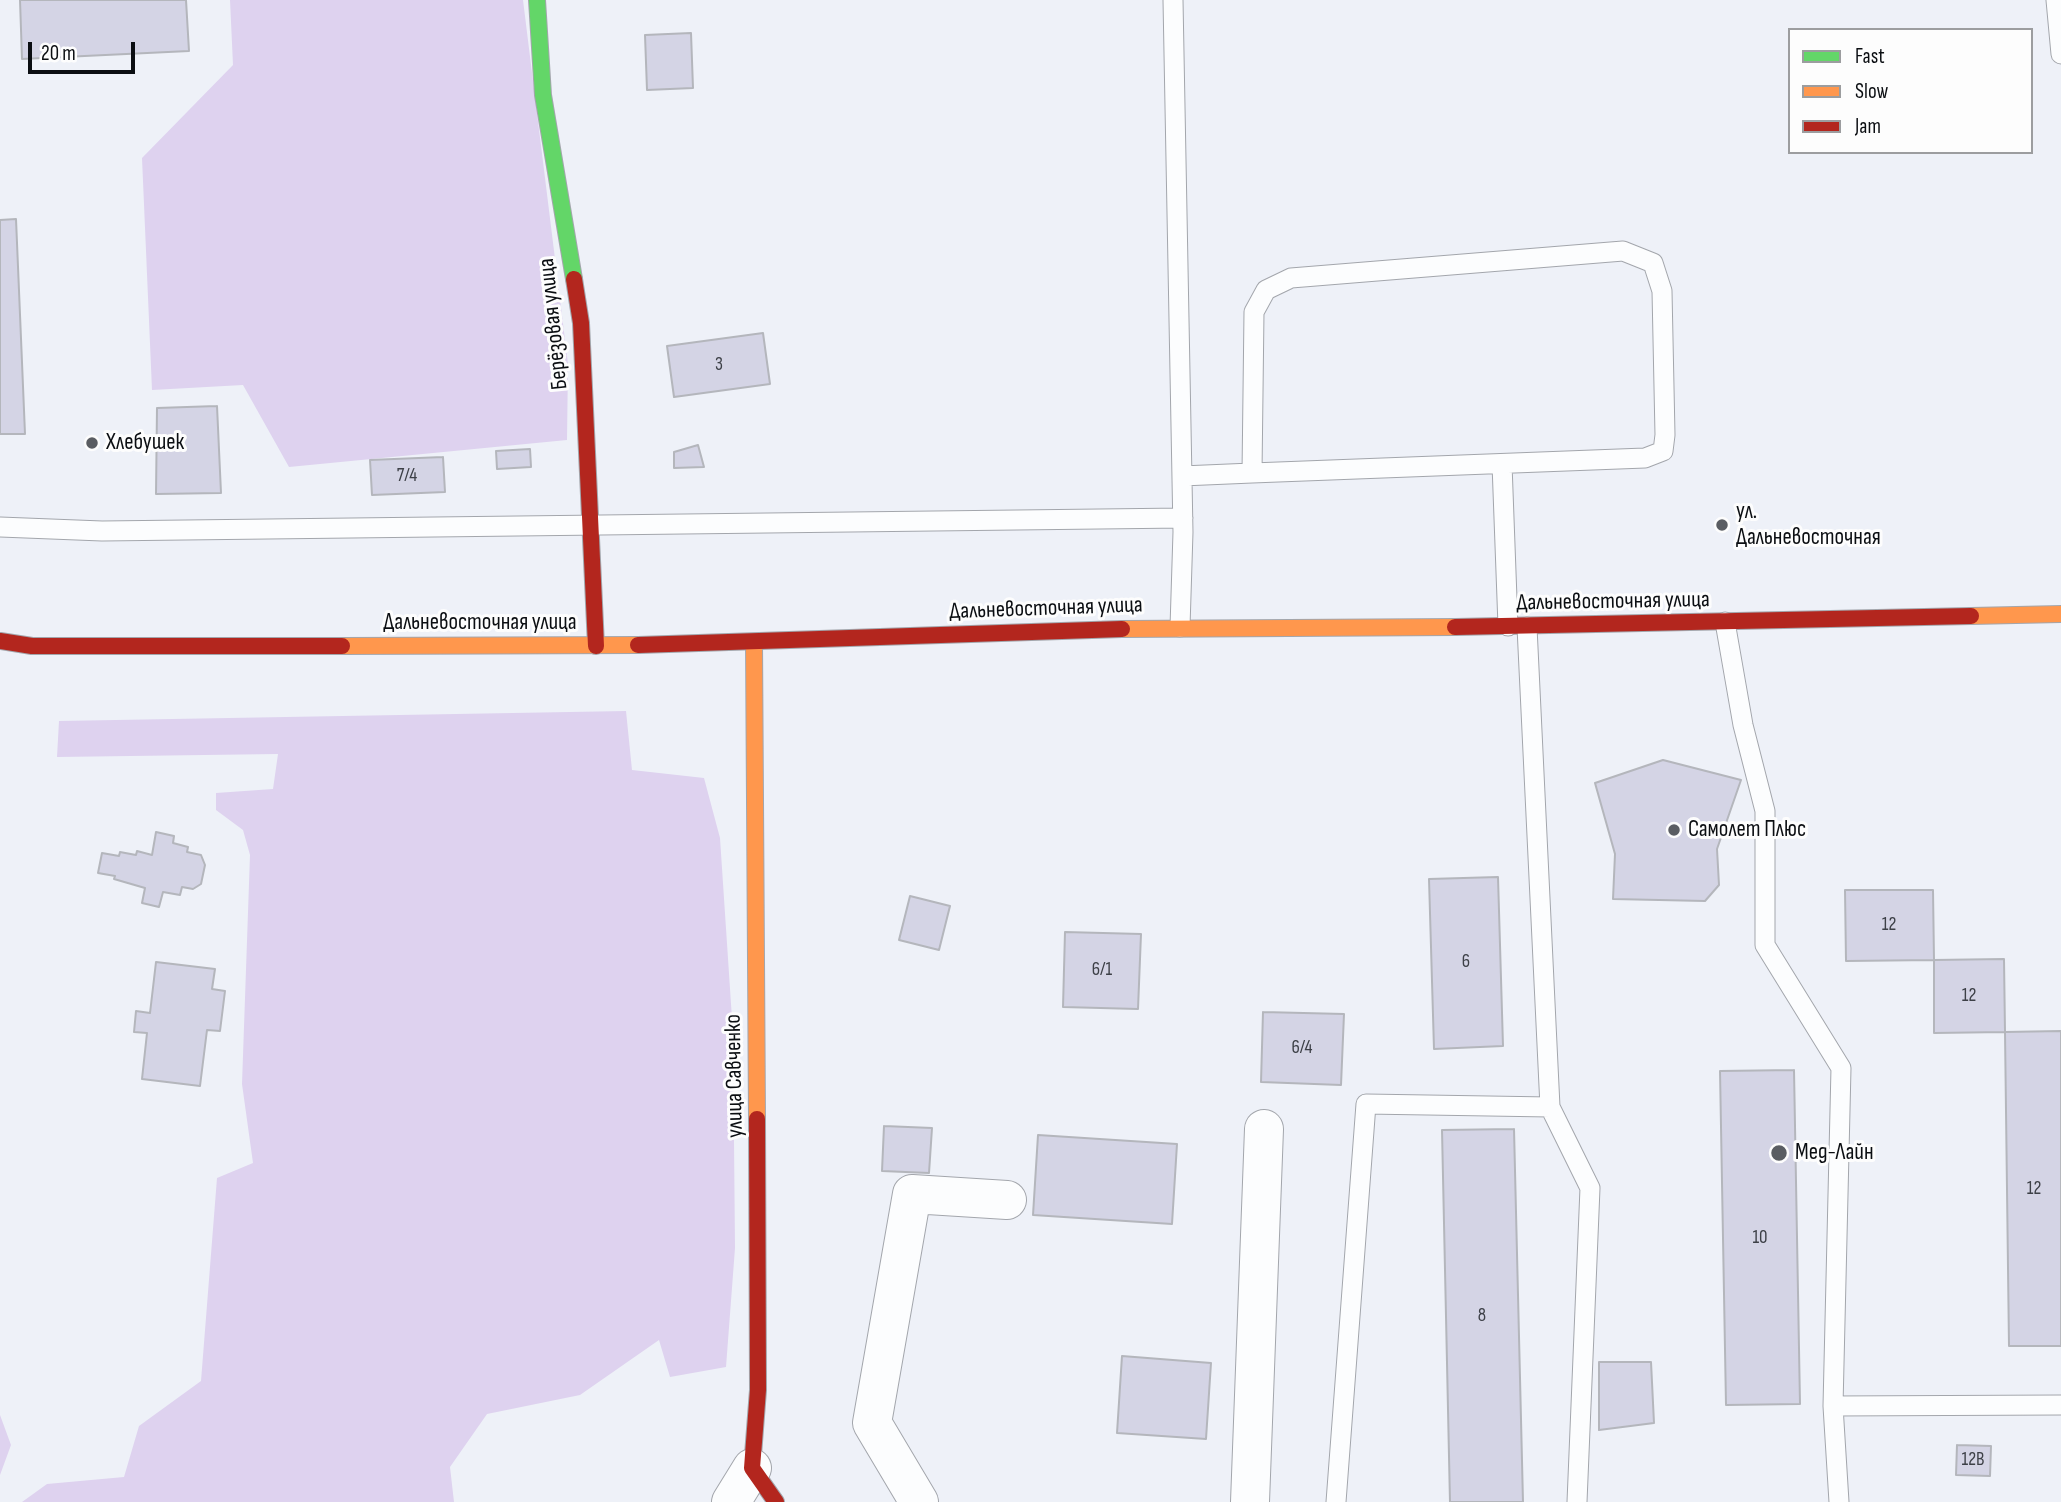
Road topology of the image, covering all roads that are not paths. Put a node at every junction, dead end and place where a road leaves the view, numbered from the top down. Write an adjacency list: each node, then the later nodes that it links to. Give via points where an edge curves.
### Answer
1 (537, 0): 9 (main road, Берёзовая улица, via 543,95 581,323)
2 (1173, 0): 7 (lane)
3 (2056, 0): 4 (lane)
4 (2061, 52)
5 (1502, 464): 6 (lane); 6 (lane, via 1645,458 1663,451 1662,292 1653,263 1623,251 1291,278 1266,290 1254,312); 14 (lane)
6 (1252, 473): 7 (lane)
7 (1182, 476): 8 (lane)
8 (1183, 518): 9 (lane); 13 (lane)
9 (590, 526): 10 (lane, via 102,531); 18 (main road, Берёзовая улица)
10 (0, 527)
11 (2061, 614): 12 (main road, Дальневосточная улица)
12 (1725, 622): 14 (main road, Дальневосточная улица); 24 (lane, via 1743,725 1765,811 1765,944 1841,1068)
13 (1180, 627): 14 (main road, Дальневосточная улица); 16 (main road, Дальневосточная улица)
14 (1518, 627): 20 (lane)
15 (0, 641): 17 (main road)
16 (754, 642): 18 (main road, Дальневосточная улица); 25 (main road, улица Савченко, via 758,1390)
17 (32, 646): 18 (main road, Дальневосточная улица); 19 (main road)
18 (596, 646)
19 (0, 656)
20 (1549, 1107): 30 (lane, via 1366,1104); 31 (lane, via 1590,1188)
21 (1264, 1129): 29 (street)
22 (1007, 1200): 28 (street, via 912,1194 872,1423)
23 (2061, 1405): 24 (lane)
24 (1833, 1406): 32 (lane)
25 (752, 1468): 26 (street); 27 (main road)
26 (731, 1502)
27 (776, 1502)
28 (919, 1502)
29 (1250, 1502)
30 (1336, 1502)
31 (1577, 1502)
32 (1839, 1502)

